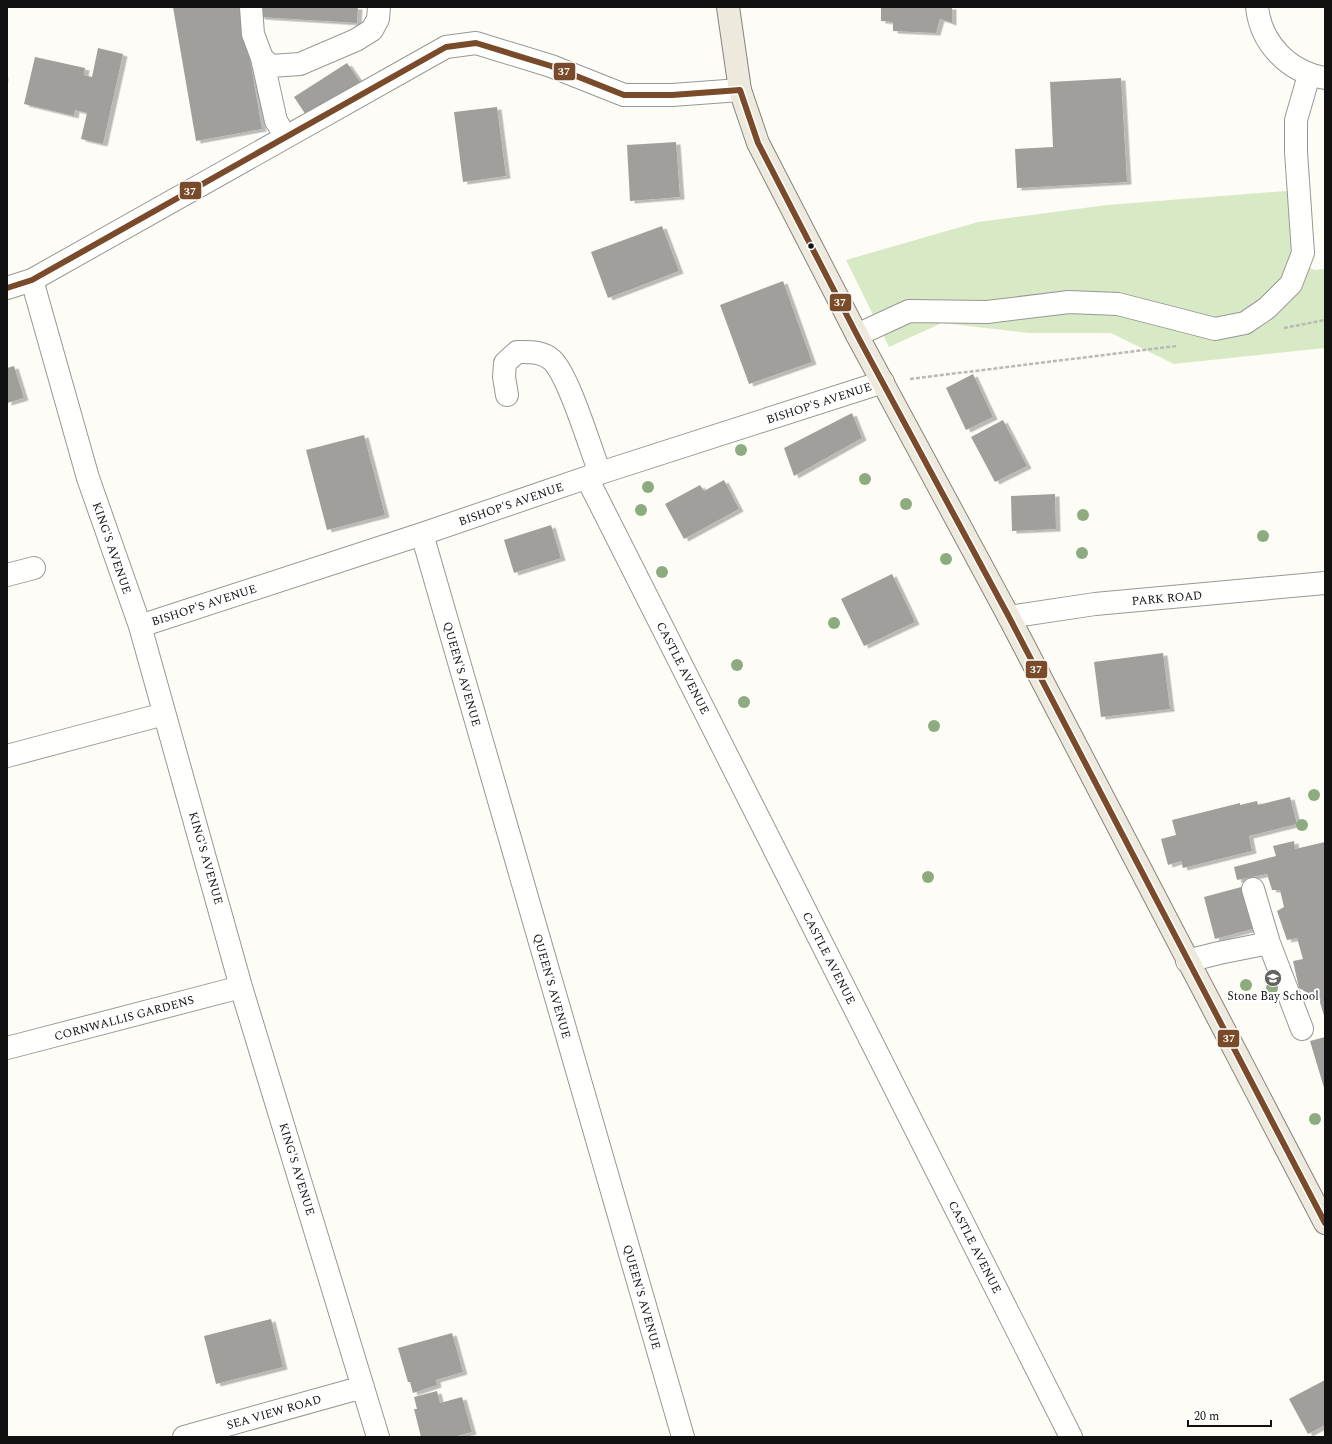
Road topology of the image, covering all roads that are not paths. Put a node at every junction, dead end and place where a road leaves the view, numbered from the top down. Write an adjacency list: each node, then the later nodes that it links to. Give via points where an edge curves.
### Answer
1 (251, 7): 5 (street, via 253,34)
2 (379, 7): 5 (street, via 378,19 372,30 327,54 300,64 271,66)
3 (728, 7): 7 (main road)
4 (1257, 7): 6 (street, via 1258,20 1284,60)
5 (262, 58): 8 (street, via 276,121)
6 (1317, 76): 11 (street, via 1296,120 1303,254 1291,284 1267,308 1245,323 1215,329 1118,304 1069,302 987,312 908,311)
7 (740, 90): 8 (street, via 672,95 624,95 551,66 476,43 446,47); 11 (main road, via 758,143)
8 (286, 137): 9 (street)
9 (32, 280): 10 (street); 20 (street, KING'S AVENUE, via 88,478)
10 (7, 288)
11 (857, 335): 12 (main road)
12 (883, 382): 14 (street, BISHOP'S AVENUE); 19 (main road)
13 (507, 395): 14 (street, CASTLE AVENUE, via 505,363 517,352 538,352 552,360 563,374)
14 (593, 476): 15 (street, BISHOP'S AVENUE); 34 (street, CASTLE AVENUE)
15 (422, 534): 20 (street, BISHOP'S AVENUE); 33 (street, QUEEN'S AVENUE)
16 (34, 568): 17 (street)
17 (7, 575)
18 (1325, 583): 19 (street, PARK ROAD, via 1096,604)
19 (1010, 617): 25 (main road)
20 (140, 626): 21 (street, KING'S AVENUE)
21 (164, 714): 22 (street); 26 (street, KING'S AVENUE)
22 (7, 756)
23 (1254, 889): 24 (street)
24 (1269, 943): 25 (street); 27 (street)
25 (1187, 961): 29 (main road)
26 (241, 987): 28 (street, CORNWALLIS GARDENS); 30 (street, KING'S AVENUE)
27 (1302, 1029)
28 (7, 1048)
29 (1325, 1223)
30 (363, 1387): 31 (street, SEA VIEW ROAD); 32 (street, KING'S AVENUE)
31 (184, 1437)
32 (378, 1437)
33 (683, 1437)
34 (1071, 1437)

